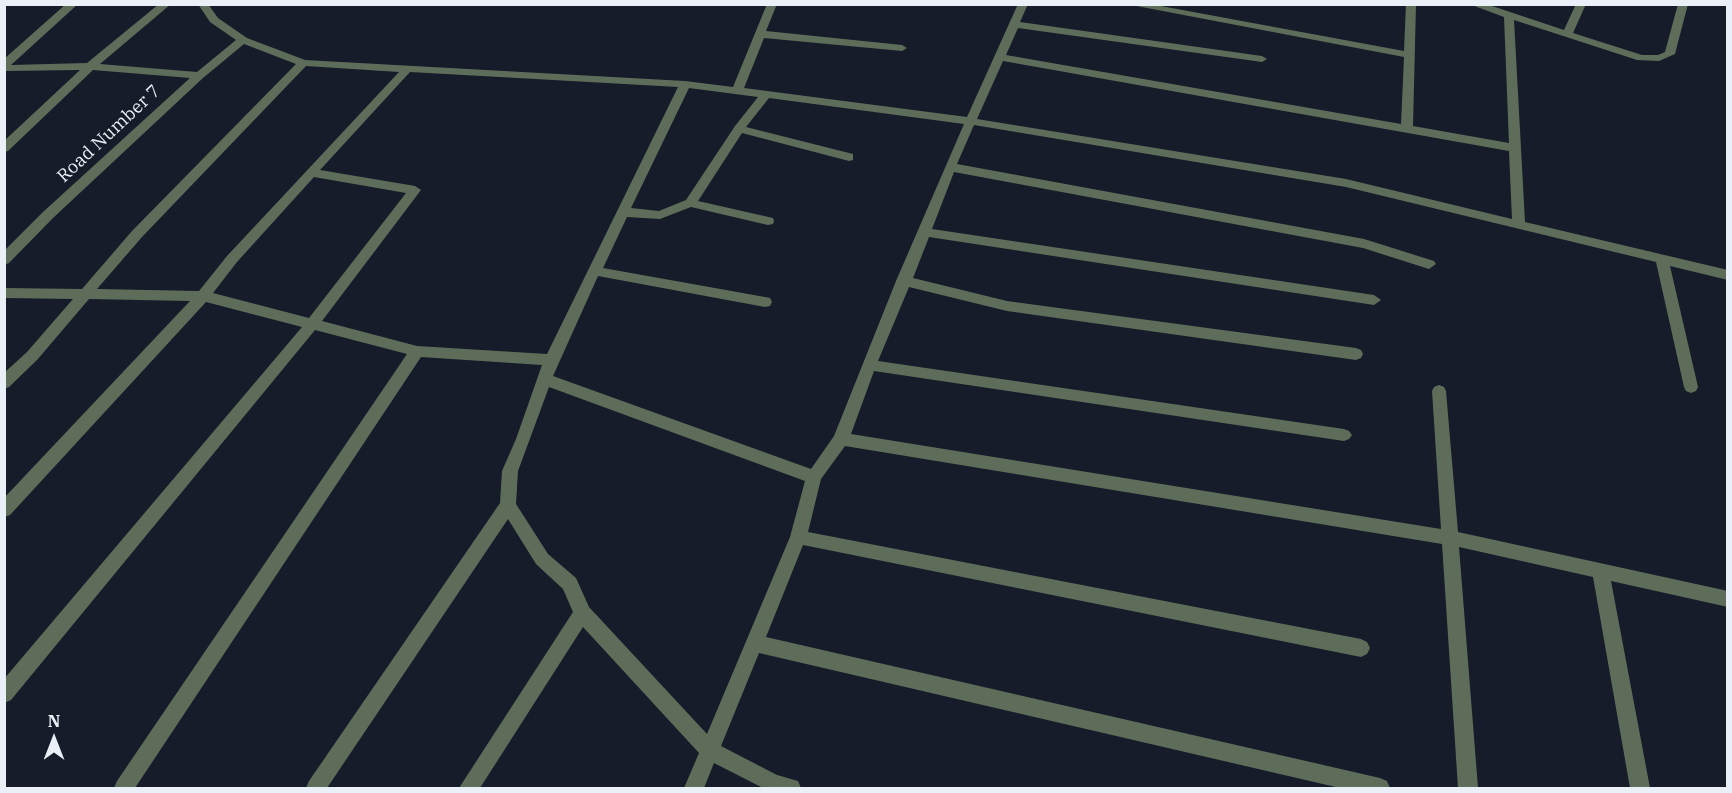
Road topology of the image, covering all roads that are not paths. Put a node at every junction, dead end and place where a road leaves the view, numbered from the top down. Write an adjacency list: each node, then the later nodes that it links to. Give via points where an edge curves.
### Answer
1 (73, 4): 22 (street)
2 (166, 4): 21 (street)
3 (203, 4): 15 (street, via 214,20)
4 (772, 4): 14 (street)
5 (1023, 4): 12 (street)
6 (1131, 4): 17 (street)
7 (1411, 4): 17 (street)
8 (1474, 4): 11 (street)
9 (1581, 4): 13 (street)
10 (1683, 4): 13 (street, via 1670,54 1659,58 1641,58)
11 (1509, 16): 13 (street); 32 (street)
12 (1014, 24): 18 (street); 19 (street)
13 (1568, 33)
14 (760, 34): 16 (street); 26 (street)
15 (243, 40): 20 (street); 24 (street, Road Number 7)
16 (902, 48)
17 (1408, 55): 30 (street)
18 (999, 57): 28 (street); 30 (street)
19 (1262, 59)
20 (303, 63): 23 (street); 48 (street, via 137,234)
21 (90, 66): 22 (street); 24 (street); 31 (street)
22 (4, 67)
23 (407, 69): 25 (street); 35 (street)
24 (199, 76): 42 (street, Road Number 7)
25 (685, 84): 26 (street); 37 (street)
26 (737, 91): 27 (street)
27 (766, 94): 28 (street); 29 (street)
28 (969, 121): 34 (street); 39 (street, via 1347,183)
29 (739, 129): 33 (street); 36 (street)
30 (1407, 129): 32 (street)
31 (4, 148)
32 (1515, 148): 39 (street)
33 (849, 157)
34 (950, 167): 40 (street); 43 (street, via 1364,244)
35 (312, 173): 49 (street); 52 (street, via 415,190)
36 (690, 203): 37 (street, via 660,215); 38 (street)
37 (623, 212): 44 (street)
38 (768, 221)
39 (1519, 225): 41 (street)
40 (923, 232): 46 (street); 50 (street)
41 (1662, 258): 45 (street); 59 (street)
42 (4, 260)
43 (1429, 264)
44 (595, 271): 51 (street); 55 (street)
45 (1728, 276)
46 (903, 281): 54 (street, via 1007,306); 56 (street)
47 (4, 293): 48 (street)
48 (85, 294): 49 (street); 58 (street)
49 (203, 296): 52 (street); 65 (street)
50 (1374, 300)
51 (765, 302)
52 (312, 324): 53 (street); 73 (street)
53 (417, 351): 55 (street); 75 (street)
54 (1356, 354)
55 (550, 360): 57 (street)
56 (869, 365): 61 (street); 62 (street)
57 (544, 379): 63 (street); 64 (street, via 510,471)
58 (4, 383)
59 (1691, 387)
60 (1439, 391): 67 (street)
61 (1344, 435)
62 (841, 439): 63 (street); 67 (street)
63 (814, 477): 66 (street)
64 (508, 505): 70 (street, via 542,559 570,584); 76 (street)
65 (4, 510)
66 (798, 537): 71 (street); 72 (street)
67 (1451, 538): 68 (street); 81 (street)
68 (1601, 572): 69 (street); 82 (street)
69 (1728, 599)
70 (582, 613): 74 (street); 77 (street)
71 (754, 643): 74 (street); 80 (street)
72 (1361, 648)
73 (4, 694)
74 (710, 751): 78 (street); 79 (street)
75 (124, 789)
76 (316, 789)
77 (470, 789)
78 (694, 789)
79 (791, 789)
80 (1380, 789)
81 (1468, 789)
82 (1640, 789)

